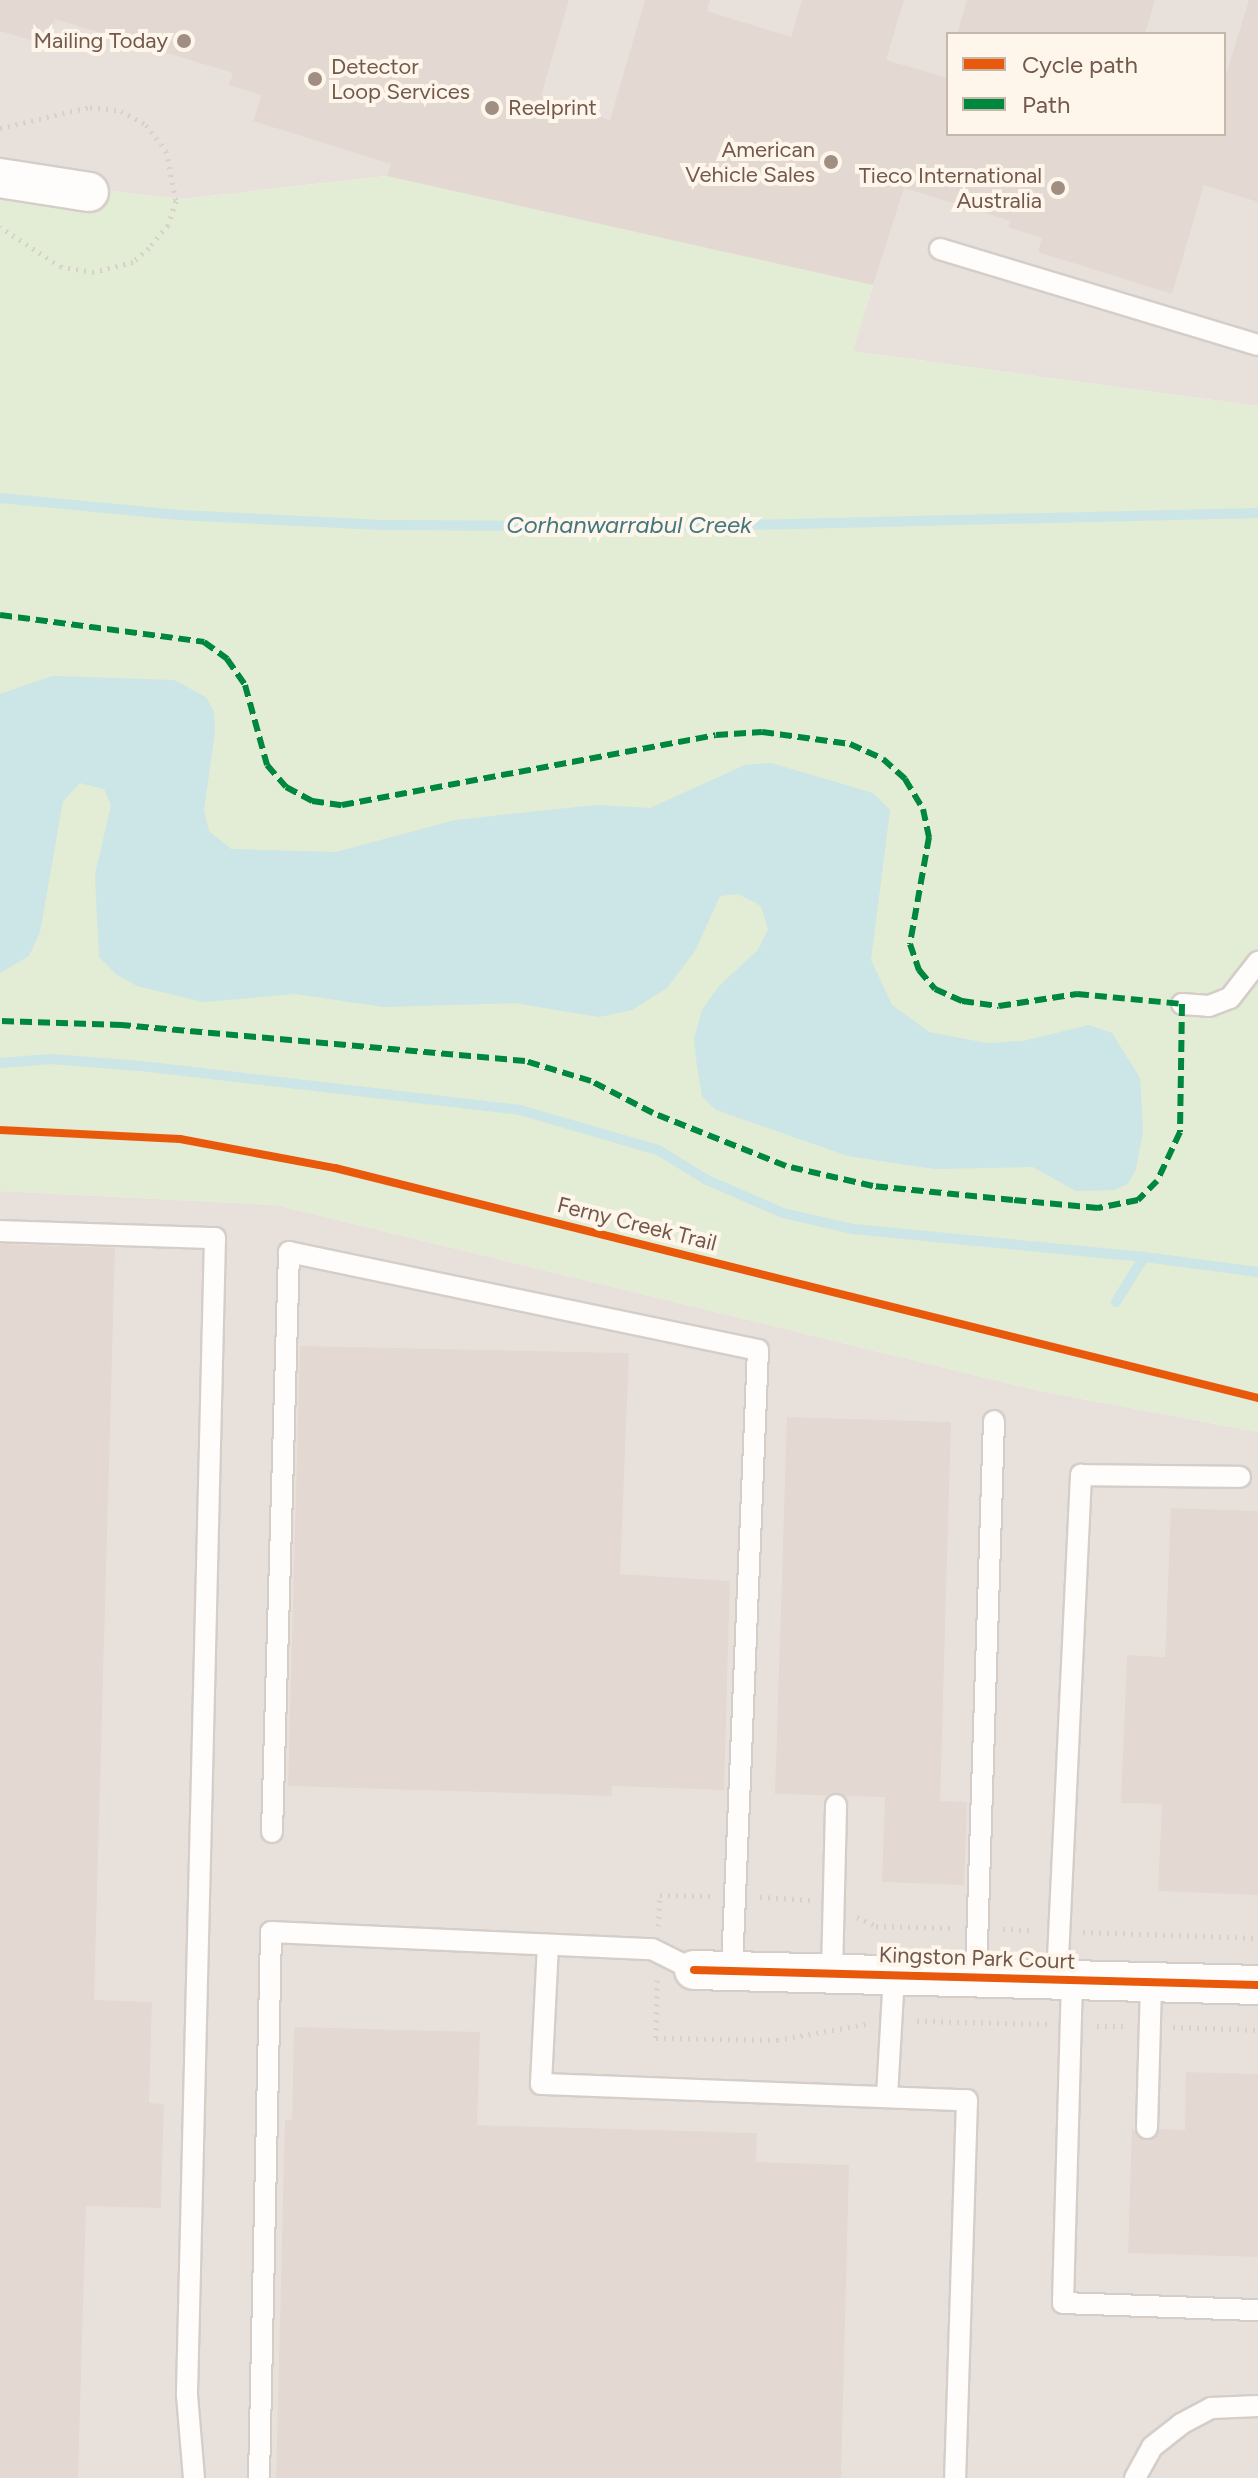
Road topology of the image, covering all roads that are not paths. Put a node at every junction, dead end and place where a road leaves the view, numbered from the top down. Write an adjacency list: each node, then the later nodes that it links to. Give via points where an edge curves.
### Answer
1 (0, 178): 2 (street)
2 (89, 192)
3 (940, 249): 4 (lane)
4 (1258, 345)
5 (1258, 962): 6 (lane, via 1230,998 1209,1006)
6 (1182, 1004)
7 (0, 1231): 25 (lane, via 215,1238 187,2395)
8 (994, 1421): 17 (lane)
9 (1240, 1477): 18 (lane, via 1081,1475 1059,1931)
10 (836, 1805): 15 (lane)
11 (272, 1832): 13 (lane, via 289,1252 758,1350)
12 (548, 1945): 14 (lane, via 657,1952); 21 (lane, via 541,2084); 26 (lane, via 271,1932)
13 (732, 1969): 14 (street, Kingston Park Court); 15 (street, Kingston Park Court)
14 (694, 1970)
15 (832, 1972): 16 (street, Kingston Park Court)
16 (894, 1973): 17 (street, Kingston Park Court); 21 (lane)
17 (976, 1975): 18 (street, Kingston Park Court)
18 (1064, 1979): 19 (street, Kingston Park Court); 23 (lane, via 1071,2025 1063,2303)
19 (1151, 1982): 20 (street, Kingston Park Court); 22 (lane)
20 (1258, 1985)
21 (887, 2096): 27 (lane, via 967,2100)
22 (1147, 2128)
23 (1258, 2310)
24 (1258, 2406): 28 (lane, via 1211,2408 1181,2424 1152,2447)
25 (194, 2478)
26 (259, 2478)
27 (955, 2478)
28 (1135, 2478)

